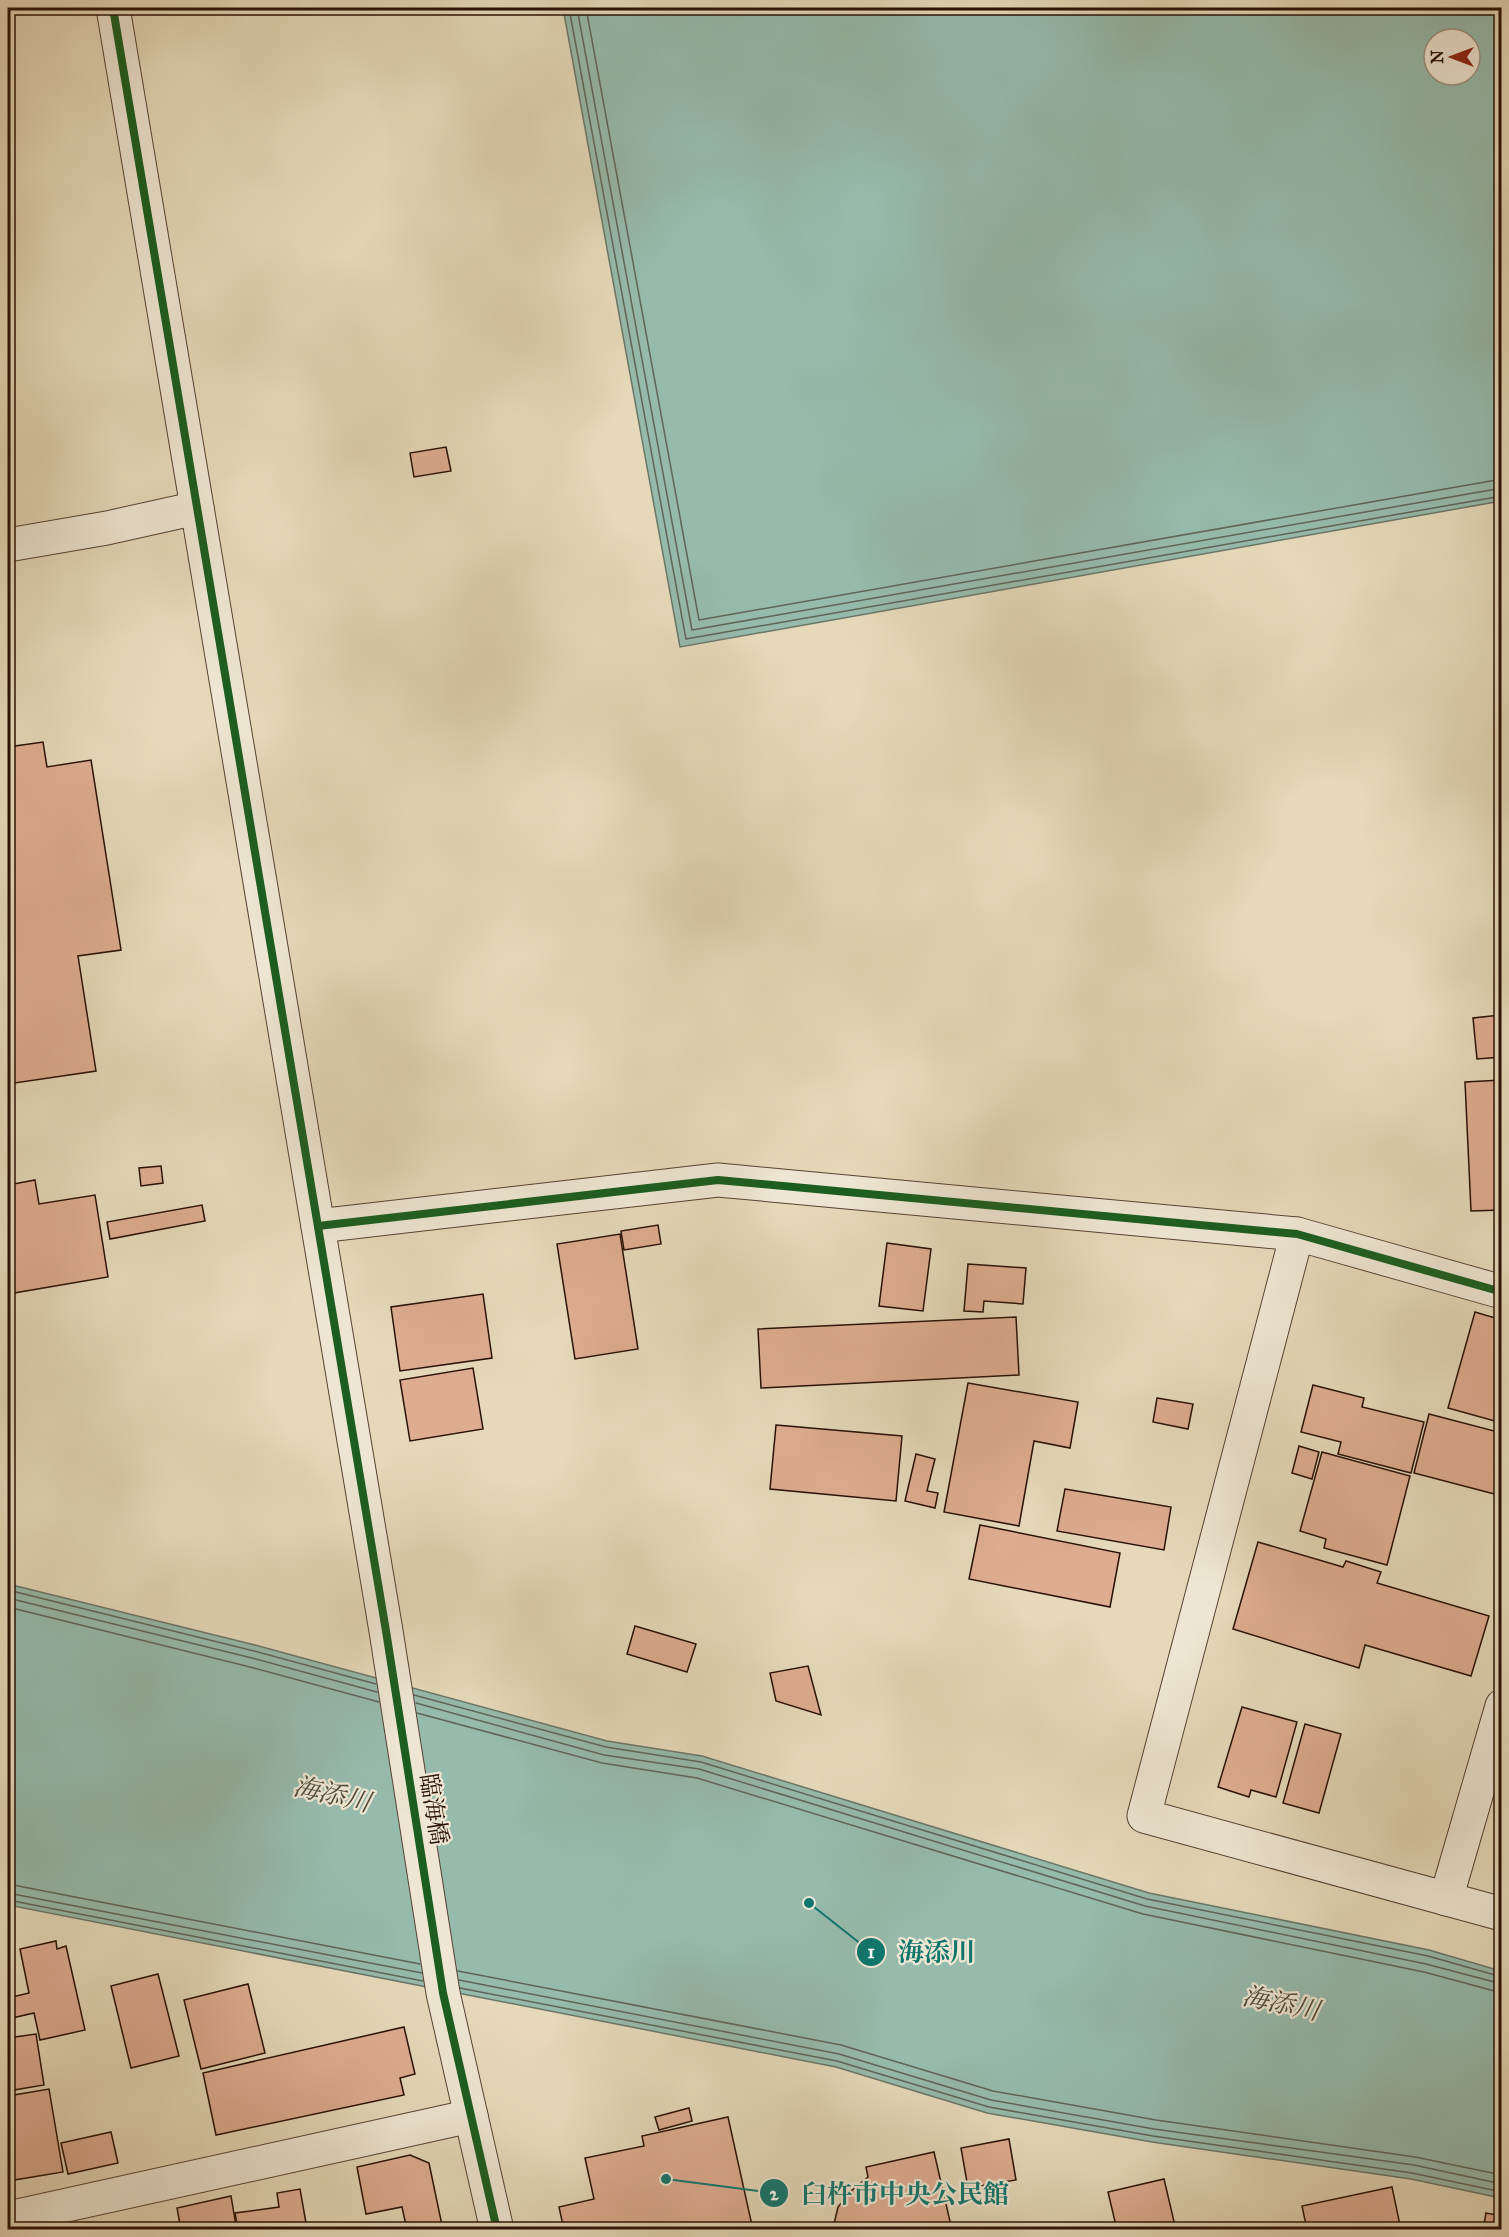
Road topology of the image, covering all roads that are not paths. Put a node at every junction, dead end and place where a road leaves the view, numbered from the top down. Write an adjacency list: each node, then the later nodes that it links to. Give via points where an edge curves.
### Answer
1 (113, 8): 2 (street, 臨海橋)
2 (197, 508): 3 (street); 4 (street, 臨海橋)
3 (8, 545)
4 (318, 1226): 5 (street, via 718,1180); 10 (street, 臨海橋, via 443,1993)
5 (1298, 1234): 6 (street); 8 (street, via 1144,1816)
6 (1502, 1292)
7 (1502, 1706): 8 (street)
8 (1446, 1899): 9 (street)
9 (1502, 1914)
10 (471, 2115): 11 (street); 12 (street, 臨海橋)
11 (8, 2218)
12 (498, 2229)

